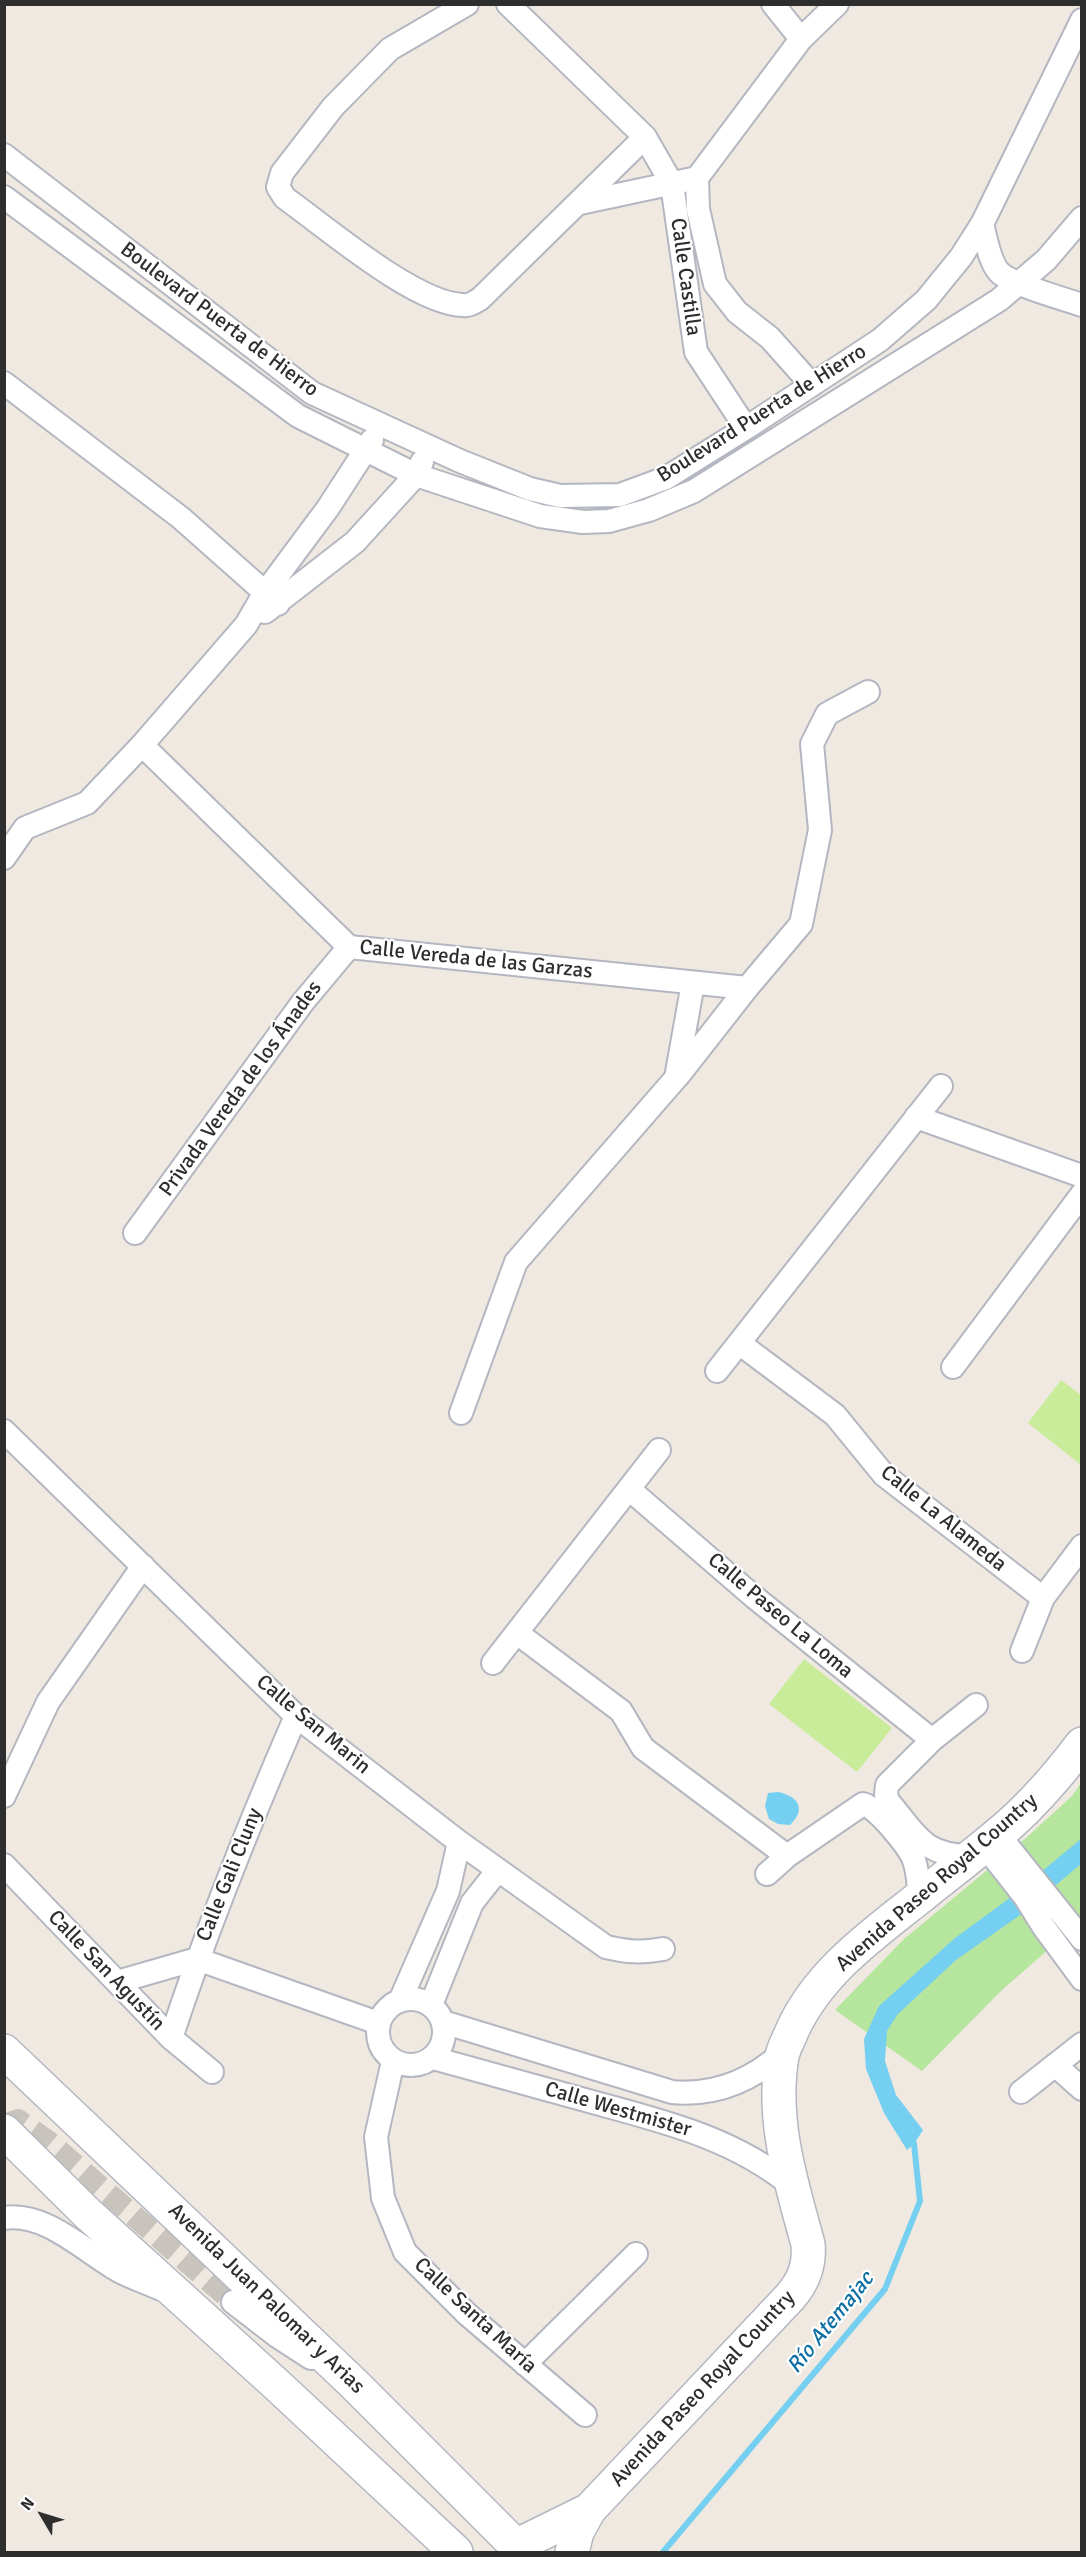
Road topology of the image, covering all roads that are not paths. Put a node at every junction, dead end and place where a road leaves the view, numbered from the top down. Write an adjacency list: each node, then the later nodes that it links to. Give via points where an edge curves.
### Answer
1 (467, 4): 12 (street, via 390,49 333,107 282,173 278,187 285,198 406,285 466,306 480,299)
2 (508, 4): 7 (street)
3 (773, 4): 6 (street)
4 (837, 4): 6 (street)
5 (1082, 20): 14 (street, Boulevard Puerta de Hierro)
6 (801, 39): 9 (street)
7 (645, 137): 10 (street); 12 (street)
8 (4, 155): 21 (street, Boulevard Puerta de Hierro, via 312,393)
9 (697, 178): 10 (street); 16 (street, Calle Castilla, via 698,209)
10 (672, 184): 12 (street); 17 (street, Calle Castilla)
11 (4, 197): 24 (street, Boulevard Puerta de Hierro, via 297,416)
12 (580, 203)
13 (1082, 219): 15 (street, Boulevard Puerta de Hierro)
14 (982, 224): 15 (street, via 999,273); 20 (street, Boulevard Puerta de Hierro, via 926,300 880,340)
15 (1020, 283): 18 (street); 25 (street, Boulevard Puerta de Hierro, via 999,300 693,491 649,510 609,522 540,516)
16 (716, 284): 17 (street); 20 (street, Calle Castilla, via 737,312 770,338)
17 (686, 291): 22 (street, Calle Castilla, via 696,352)
18 (1082, 305)
19 (4, 383): 26 (street, via 181,518)
20 (811, 384): 22 (street, Boulevard Puerta de Hierro)
21 (380, 425): 23 (street, Boulevard Puerta de Hierro); 24 (street)
22 (746, 428): 23 (street, Boulevard Puerta de Hierro, via 666,478 620,495 550,494)
23 (428, 447): 25 (street)
24 (366, 451): 25 (street, Boulevard Puerta de Hierro); 26 (street)
25 (416, 475): 26 (street, via 356,542)
26 (271, 599): 28 (street)
27 (868, 692): 32 (street, via 826,714 812,744 820,830 801,924)
28 (142, 746): 29 (street, via 87,803 25,828); 30 (street, Calle Vereda de las Garzas)
29 (4, 858)
30 (349, 947): 31 (street, Calle Vereda de las Garzas); 38 (street, Privada Vereda de los Ánades, via 303,1002)
31 (693, 983): 32 (street, Calle Vereda de las Garzas); 33 (street)
32 (747, 988): 33 (street)
33 (676, 1078): 42 (street, via 516,1262)
34 (941, 1086): 35 (street)
35 (916, 1118): 36 (street); 39 (street)
36 (1082, 1176)
37 (1082, 1194): 40 (street)
38 (135, 1233)
39 (739, 1343): 41 (street); 48 (street, Calle La Alameda, via 835,1415 884,1475)
40 (953, 1367)
41 (717, 1371)
42 (461, 1413)
43 (4, 1431): 47 (street, Calle San Marin)
44 (659, 1450): 45 (street)
45 (629, 1489): 49 (street); 54 (street, Calle Paseo La Loma, via 753,1596)
46 (1082, 1546): 48 (street)
47 (143, 1566): 53 (street, Calle San Marin); 56 (street, via 48,1702)
48 (1043, 1598): 50 (street)
49 (517, 1633): 51 (street); 59 (street, via 621,1711 643,1748)
50 (1022, 1651)
51 (493, 1663)
52 (976, 1705): 54 (street)
53 (296, 1716): 57 (street, Calle San Marin); 69 (street, Calle Gali Cluny, via 237,1852)
54 (932, 1740): 58 (street, via 888,1785 888,1801 929,1848 955,1856)
55 (1082, 1744): 58 (main road, Avenida Paseo Royal Country)
56 (4, 1796)
57 (459, 1842): 61 (street, Calle San Marin); 63 (street)
58 (993, 1851): 64 (main road, Avenida Paseo Royal Country); 66 (street, via 1025,1896)
59 (788, 1856): 62 (street); 64 (street, via 863,1804 869,1805 913,1858)
60 (4, 1865): 71 (street, Calle San Agustín)
61 (498, 1870): 65 (street); 68 (street, Calle San Marin, via 606,1947 643,1953)
62 (766, 1874)
63 (448, 1891): 65 (street); 72 (street)
64 (919, 1898): 78 (main road, Avenida Paseo Royal Country, via 843,1961 813,1995)
65 (472, 1903): 73 (street)
66 (1047, 1914): 67 (street); 70 (street)
67 (1082, 1939)
68 (663, 1948)
69 (197, 1959): 71 (street); 74 (street); 75 (street, Calle Gali Cluny)
70 (1082, 1978)
71 (117, 1982): 75 (street, Calle San Agustín)
72 (400, 2001): 73 (street, via 411,1998); 74 (street, via 390,2005)
73 (437, 2013): 79 (street, via 443,2042); 85 (street, Calle Westmister, via 672,2092)
74 (378, 2023): 80 (street, via 379,2045)
75 (171, 2038): 82 (street, Calle San Agustín)
76 (1082, 2044): 81 (street)
77 (4, 2051): 94 (main road, Avenida Juan Palomar y Arias)
78 (782, 2053): 85 (street, Calle Westmister, via 751,2077 713,2091); 88 (main road, Avenida Paseo Royal Country, via 778,2114)
79 (433, 2058): 80 (street, via 413,2066); 86 (street, Calle Westmister)
80 (393, 2061): 93 (street, Calle Santa María, via 376,2137 383,2198 405,2252 467,2314)
81 (1055, 2066): 83 (street); 84 (street)
82 (212, 2072)
83 (1082, 2089)
84 (1022, 2092)
85 (693, 2093): 86 (street)
86 (686, 2128): 88 (street, Calle Westmister, via 742,2151)
87 (4, 2131): 91 (main road)
88 (792, 2186): 96 (main road, Avenida Paseo Royal Country, via 809,2254 798,2287)
89 (4, 2218): 91 (street, via 34,2219 116,2269)
90 (636, 2254): 93 (street)
91 (181, 2298): 98 (main road)
92 (233, 2302): 94 (street, via 277,2336)
93 (525, 2364): 95 (street, Calle Santa María)
94 (354, 2384): 97 (main road, Avenida Juan Palomar y Arias)
95 (585, 2415)
96 (589, 2510): 97 (main road, Avenida Paseo Royal Country); 99 (main road, Avenida Paseo Royal Country)
97 (519, 2549)
98 (456, 2553)
99 (572, 2553)

